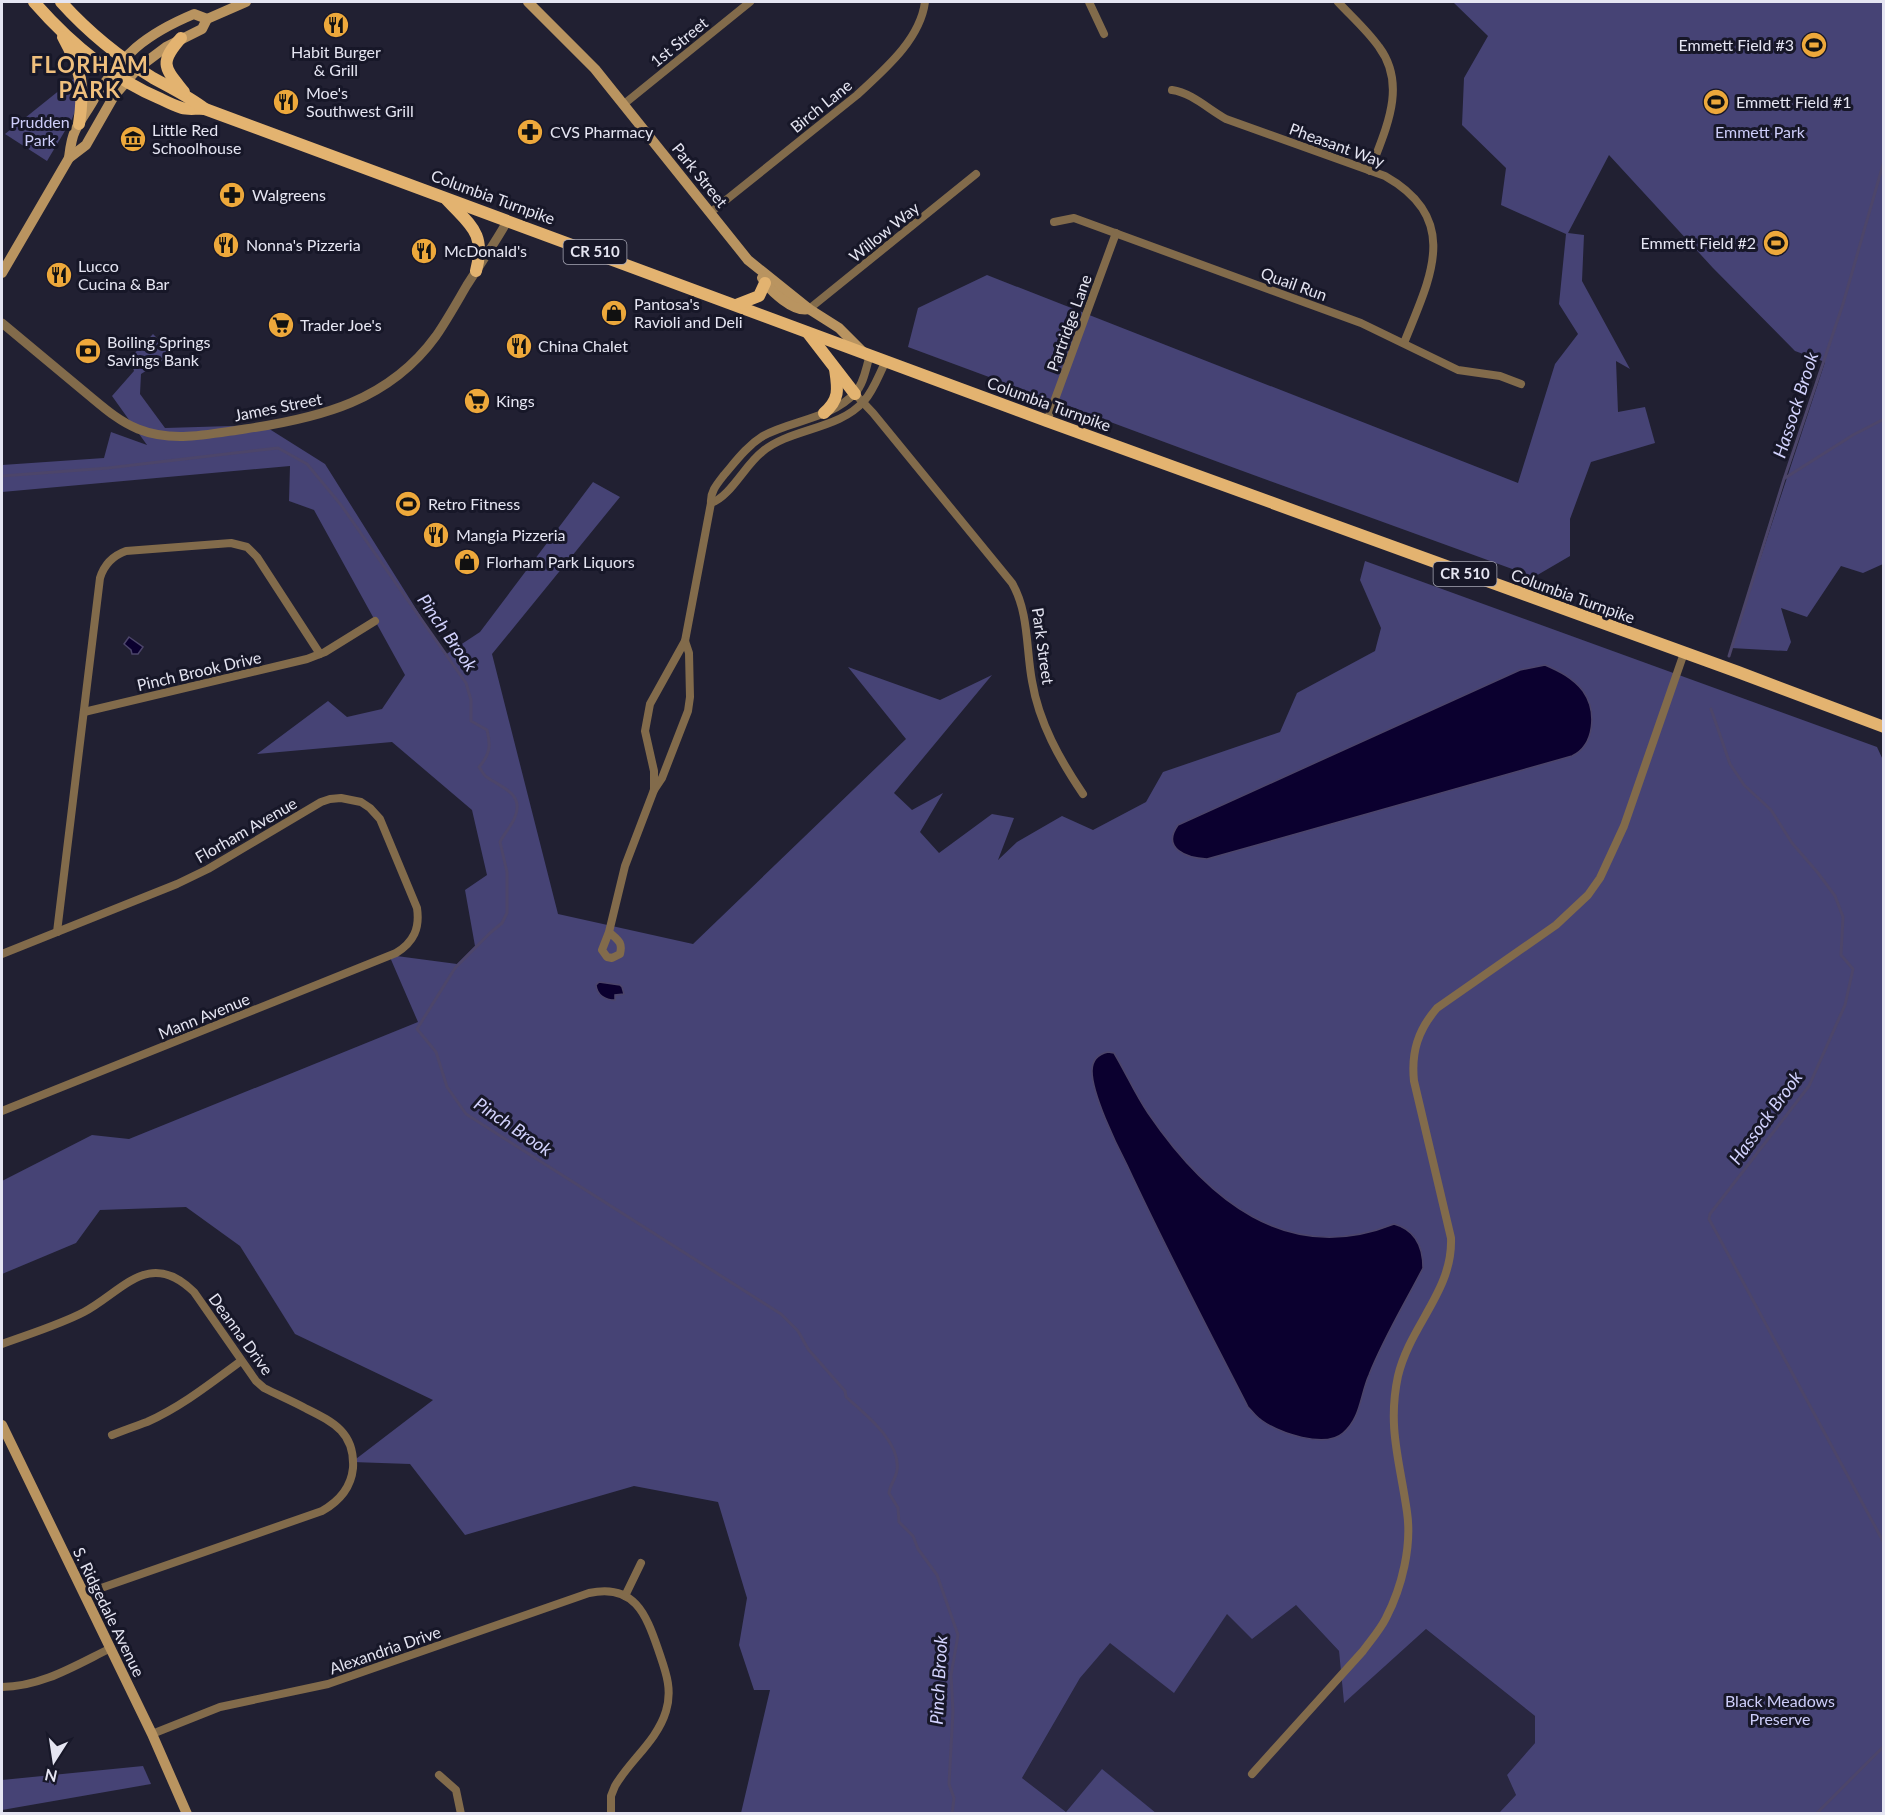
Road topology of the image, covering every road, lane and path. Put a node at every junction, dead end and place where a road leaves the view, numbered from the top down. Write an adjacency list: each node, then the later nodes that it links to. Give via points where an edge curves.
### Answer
1 (34, 2): 10 (main road, Columbia Turnpike / CR 510)
2 (61, 2): 13 (main road, Columbia Turnpike / CR 510, via 84,28)
3 (246, 2): 9 (main road)
4 (528, 2): 19 (main road, Park Street)
5 (750, 2): 19 (street, 1st Street)
6 (925, 2): 26 (street, Birch Lane, via 913,35 877,76)
7 (1089, 2): 11 (street)
8 (1338, 2): 23 (street, via 1378,45 1392,75 1391,114)
9 (207, 19): 12 (main road, via 202,29); 13 (main road, via 194,14 173,22)
10 (58, 28): 15 (main road, Columbia Turnpike / CR 510); 21 (main road, via 79,70)
11 (1104, 34)
12 (181, 38): 14 (main road); 18 (main road, via 170,51 166,64)
13 (123, 58): 14 (main road, Columbia Turnpike / CR 510); 15 (main road)
14 (138, 68): 16 (main road); 18 (main road, Columbia Turnpike / CR 510)
15 (111, 72): 16 (main road, Columbia Turnpike / CR 510); 21 (main road)
16 (126, 81): 20 (main road, Columbia Turnpike / CR 510, via 183,108); 22 (main road, via 86,144)
17 (1172, 90): 23 (street, Pheasant Way, via 1186,92 1226,118)
18 (187, 95): 20 (main road, Columbia Turnpike / CR 510)
19 (624, 104): 26 (main road, Park Street)
20 (205, 109): 25 (main road, Columbia Turnpike / CR 510)
21 (79, 124): 22 (main road)
22 (69, 158): 32 (main road)
23 (1370, 171): 40 (street, Pheasant Way, via 1394,181 1409,194 1424,212 1433,235 1431,274)
24 (976, 174): 35 (street, Willow Way)
25 (444, 197): 27 (main road, Columbia Turnpike / CR 510); 31 (main road, via 477,232 480,256)
26 (711, 212): 30 (main road, Park Street)
27 (508, 220): 31 (street, James Street); 34 (main road, Columbia Turnpike / CR 510)
28 (1054, 222): 29 (street, Quail Run, via 1074,218)
29 (1116, 233): 40 (street, Quail Run, via 1361,323); 47 (street, Partridge Lane)
30 (756, 268): 33 (main road); 35 (main road, Park Street)
31 (476, 271): 39 (street, James Street, via 436,336 393,378 370,393 316,416 213,434 170,437 131,426)
32 (2, 273)
33 (765, 283): 34 (main road, via 759,296); 35 (main road, via 792,307)
34 (736, 305): 37 (main road, Columbia Turnpike / CR 510)
35 (809, 309): 41 (main road, Park Street, via 839,328)
36 (2, 323): 39 (street, James Street)
37 (807, 332): 41 (main road, Columbia Turnpike / CR 510); 43 (main road)
38 (2, 333): 39 (street)
39 (15, 334)
40 (1404, 343): 44 (street, Quail Run, via 1458,370 1500,376)
41 (866, 353): 42 (main road, Columbia Turnpike / CR 510); 45 (street)
42 (886, 361): 45 (street); 47 (main road, Columbia Turnpike / CR 510)
43 (834, 365): 45 (main road); 46 (main road, via 835,399)
44 (1521, 384)
45 (859, 398): 46 (street); 48 (street, via 839,418 763,450 720,500); 56 (street, Park Street, via 1012,583 1022,603 1035,695 1055,748)
46 (824, 413): 48 (street, via 776,430 747,448 715,488)
47 (1047, 421): 51 (main road, Columbia Turnpike / CR 510)
48 (711, 504): 50 (street)
49 (375, 621): 52 (street, Pinch Brook Drive)
50 (685, 641): 55 (street, via 689,653 688,711); 55 (street, via 646,717)
51 (1684, 653): 54 (main road, Columbia Turnpike / CR 510); 72 (street, via 1624,826 1600,879 1556,925 1437,1008 1416,1041 1414,1081 1452,1250 1447,1275 1405,1353 1395,1392 1393,1431 1408,1533 1403,1570 1392,1606 1378,1632)
52 (320, 654): 53 (street, Pinch Brook Drive); 53 (street, via 247,547 231,543 126,551 112,557 100,578)
53 (84, 712): 57 (street)
54 (1884, 727)
55 (654, 790): 58 (street, via 626,866)
56 (1083, 794)
57 (57, 932): 59 (street, Florham Avenue, via 177,884 321,802 341,798 361,802 380,819 417,908 418,926); 60 (street, Florham Avenue)
58 (609, 932)
59 (412, 940): 61 (street, Mann Avenue, via 396,953)
60 (2, 954)
61 (2, 1111)
62 (2, 1344): 63 (street, Deanna Drive, via 85,1312 134,1278 154,1273 178,1279 194,1292)
63 (241, 1361): 65 (street, via 171,1408); 67 (street, Deanna Drive, via 264,1388 332,1422 343,1432 353,1459 345,1491 322,1511)
64 (2, 1425): 67 (main road, S. Ridgedale Avenue)
65 (112, 1435)
66 (641, 1563): 68 (street)
67 (84, 1594): 69 (main road, S. Ridgedale Avenue)
68 (625, 1596): 71 (street, Alexandria Drive, via 606,1591 589,1593 328,1684 220,1707); 76 (street, via 647,1618 668,1678 668,1699 661,1725 615,1786)
69 (111, 1648): 70 (street, via 36,1683); 71 (main road, S. Ridgedale Avenue)
70 (2, 1687)
71 (152, 1734): 74 (main road, S. Ridgedale Avenue)
72 (1252, 1774)
73 (439, 1775): 75 (street, via 456,1790)
74 (187, 1814)
75 (461, 1814)
76 (610, 1814)

